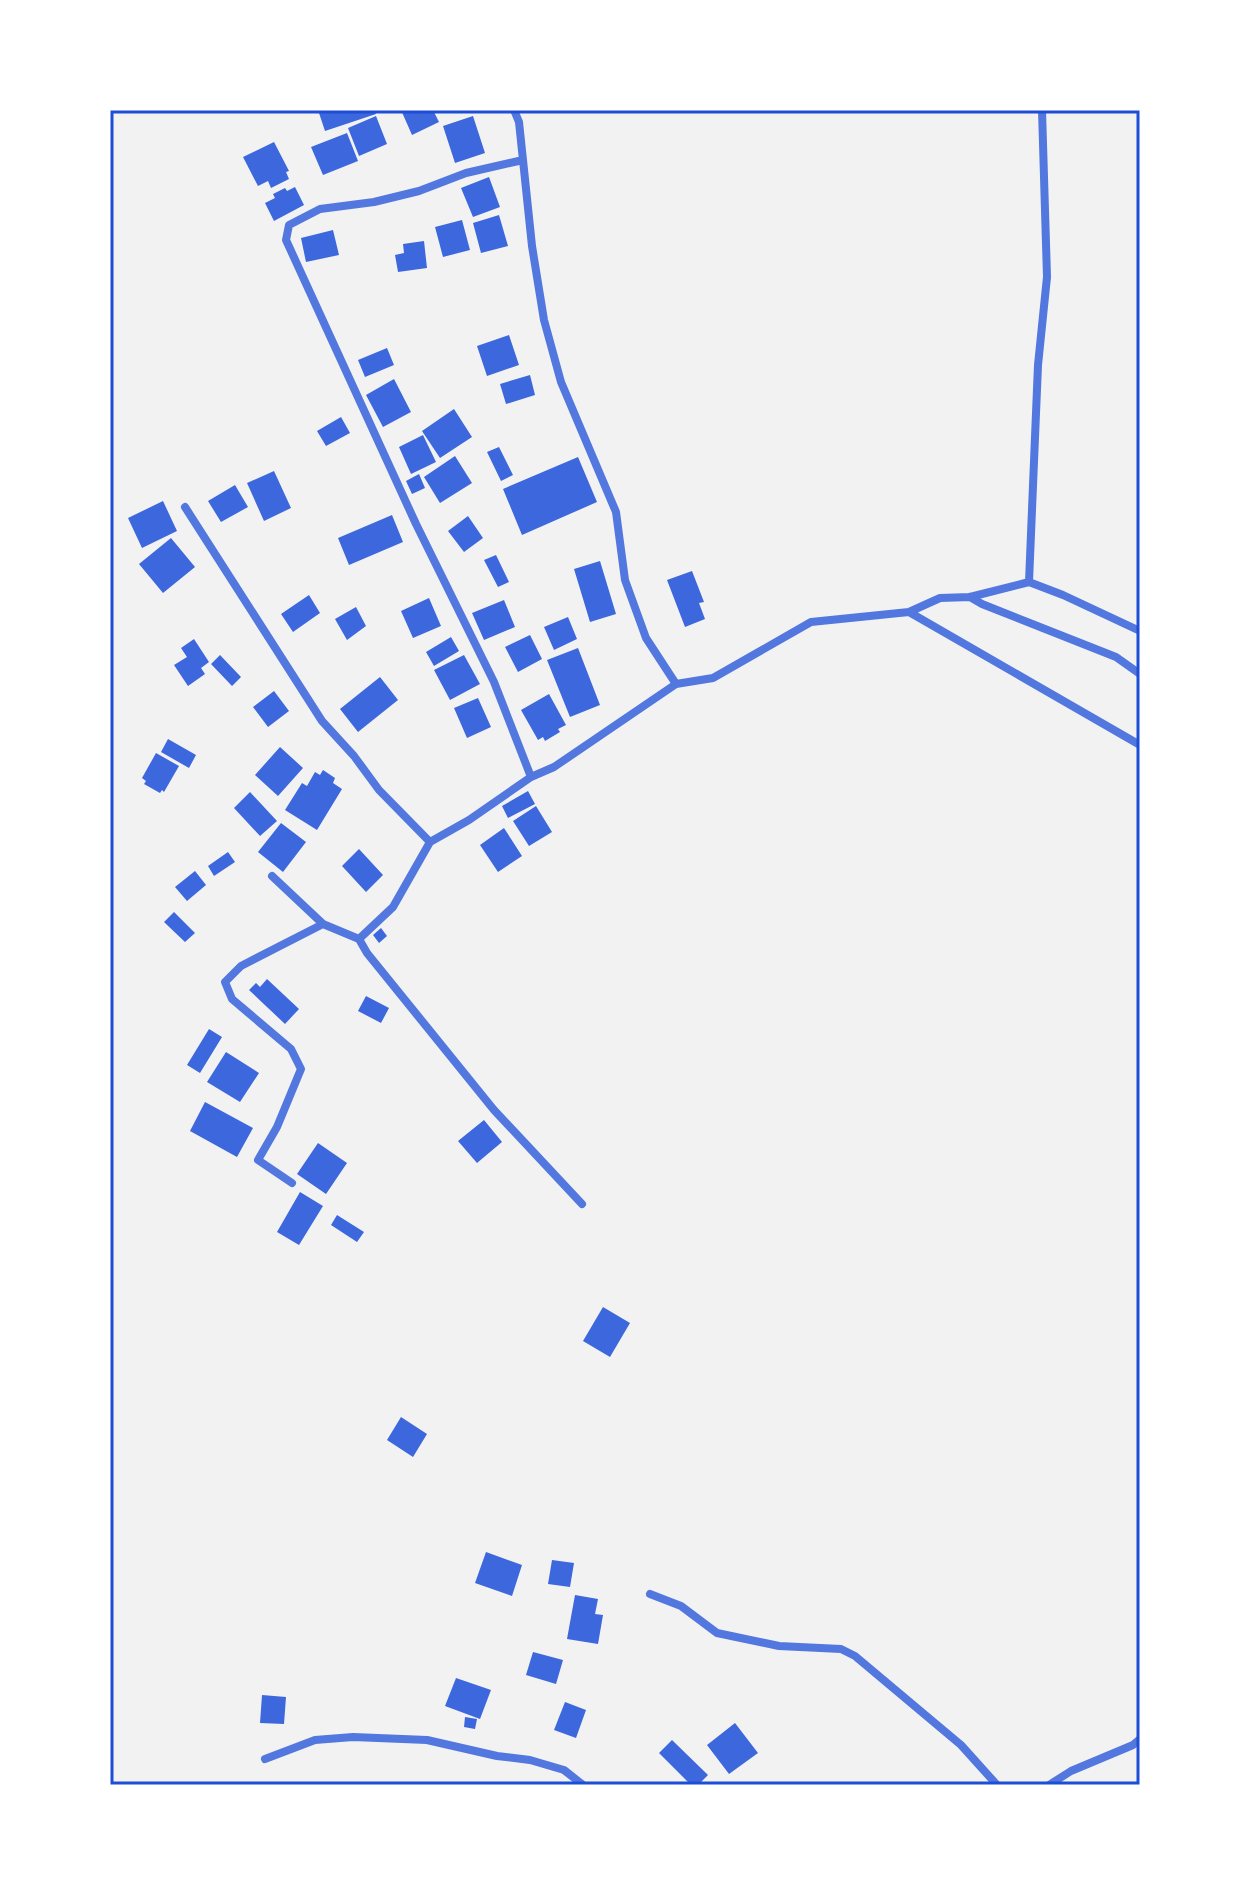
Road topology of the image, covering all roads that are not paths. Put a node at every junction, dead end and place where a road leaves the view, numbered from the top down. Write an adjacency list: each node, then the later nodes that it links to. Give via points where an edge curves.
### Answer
1 (514, 110): 3 (street)
2 (1042, 110): 5 (street, via 1047,277)
3 (523, 160): 10 (street, via 544,320 561,382 616,512 625,580 646,638); 12 (street, via 419,191 312,212 289,225 286,240 494,682)
4 (185, 507): 13 (street, via 322,721)
5 (1029, 582): 6 (street); 8 (street)
6 (970, 597): 7 (street, via 940,598); 9 (street, via 1116,657)
7 (909, 612): 10 (street, via 811,622 713,678); 11 (street)
8 (1140, 631)
9 (1140, 674)
10 (676, 684): 12 (street)
11 (1140, 745)
12 (531, 777): 13 (street)
13 (430, 842): 16 (street, via 393,907)
14 (272, 876): 15 (street)
15 (323, 924): 16 (street); 17 (street, via 241,966 225,982 232,999 291,1049 301,1069 258,1160)
16 (359, 939): 18 (street, via 494,1110)
17 (292, 1183)
18 (582, 1204)
19 (650, 1594): 23 (street, via 681,1606 717,1633 779,1646 841,1649 855,1656 961,1745)
20 (1140, 1739): 24 (street)
21 (265, 1759): 22 (street, via 315,1740 427,1740 530,1760 564,1770)
22 (583, 1785)
23 (997, 1785)
24 (1049, 1785)

